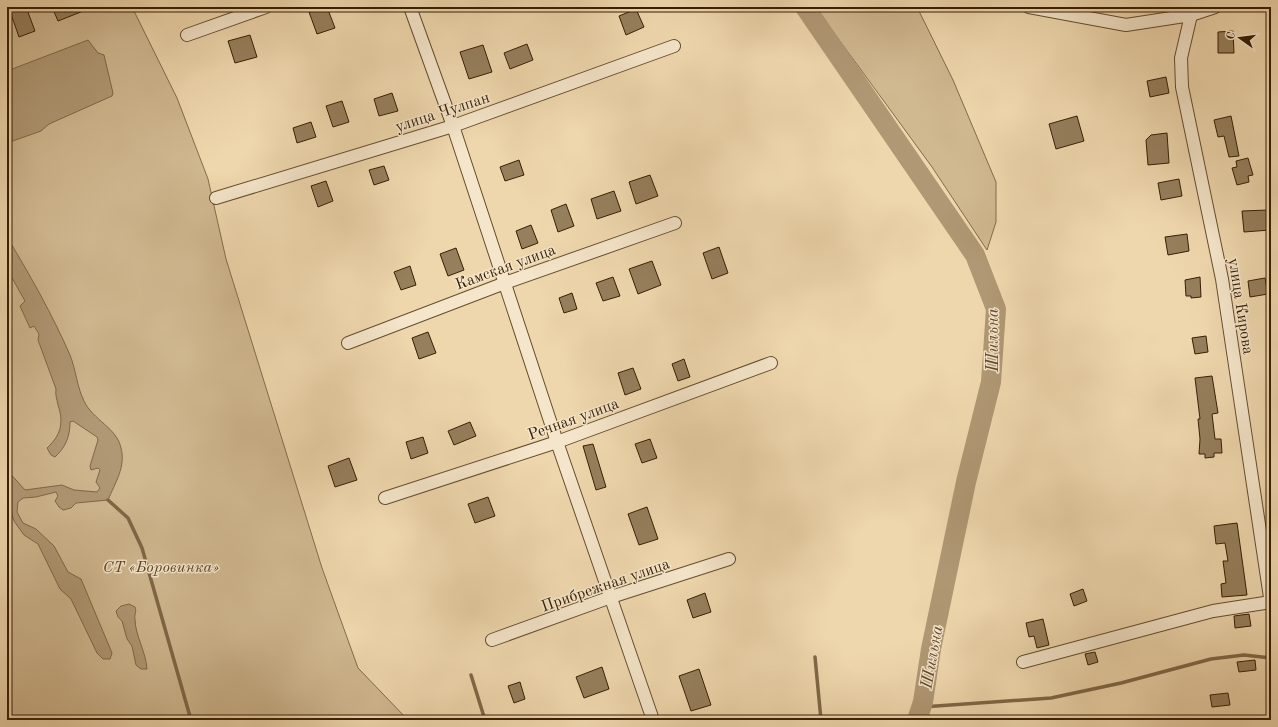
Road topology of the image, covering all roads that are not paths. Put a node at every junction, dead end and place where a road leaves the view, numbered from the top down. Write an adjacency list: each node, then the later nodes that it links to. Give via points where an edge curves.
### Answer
1 (266, 7): 6 (street)
2 (410, 7): 8 (street)
3 (1029, 7): 5 (street, via 1126,25)
4 (1215, 7): 5 (street)
5 (1191, 15): 18 (street, улица Кирова, via 1181,58 1182,87 1222,279)
6 (187, 36)
7 (674, 46): 8 (street, улица Чулпан)
8 (453, 126): 9 (street, улица Чулпан); 11 (street)
9 (216, 198)
10 (676, 223): 11 (street, Камская улица)
11 (505, 283): 12 (street, Камская улица); 14 (street)
12 (348, 343)
13 (771, 364): 14 (street, Речная улица)
14 (557, 442): 15 (street, Речная улица); 17 (street)
15 (385, 498)
16 (729, 559): 17 (street, Прибрежная улица)
17 (611, 597): 19 (street, Прибрежная улица); 21 (street)
18 (1271, 603): 20 (street, via 1213,610)
19 (492, 640)
20 (1023, 662)
21 (653, 720)

